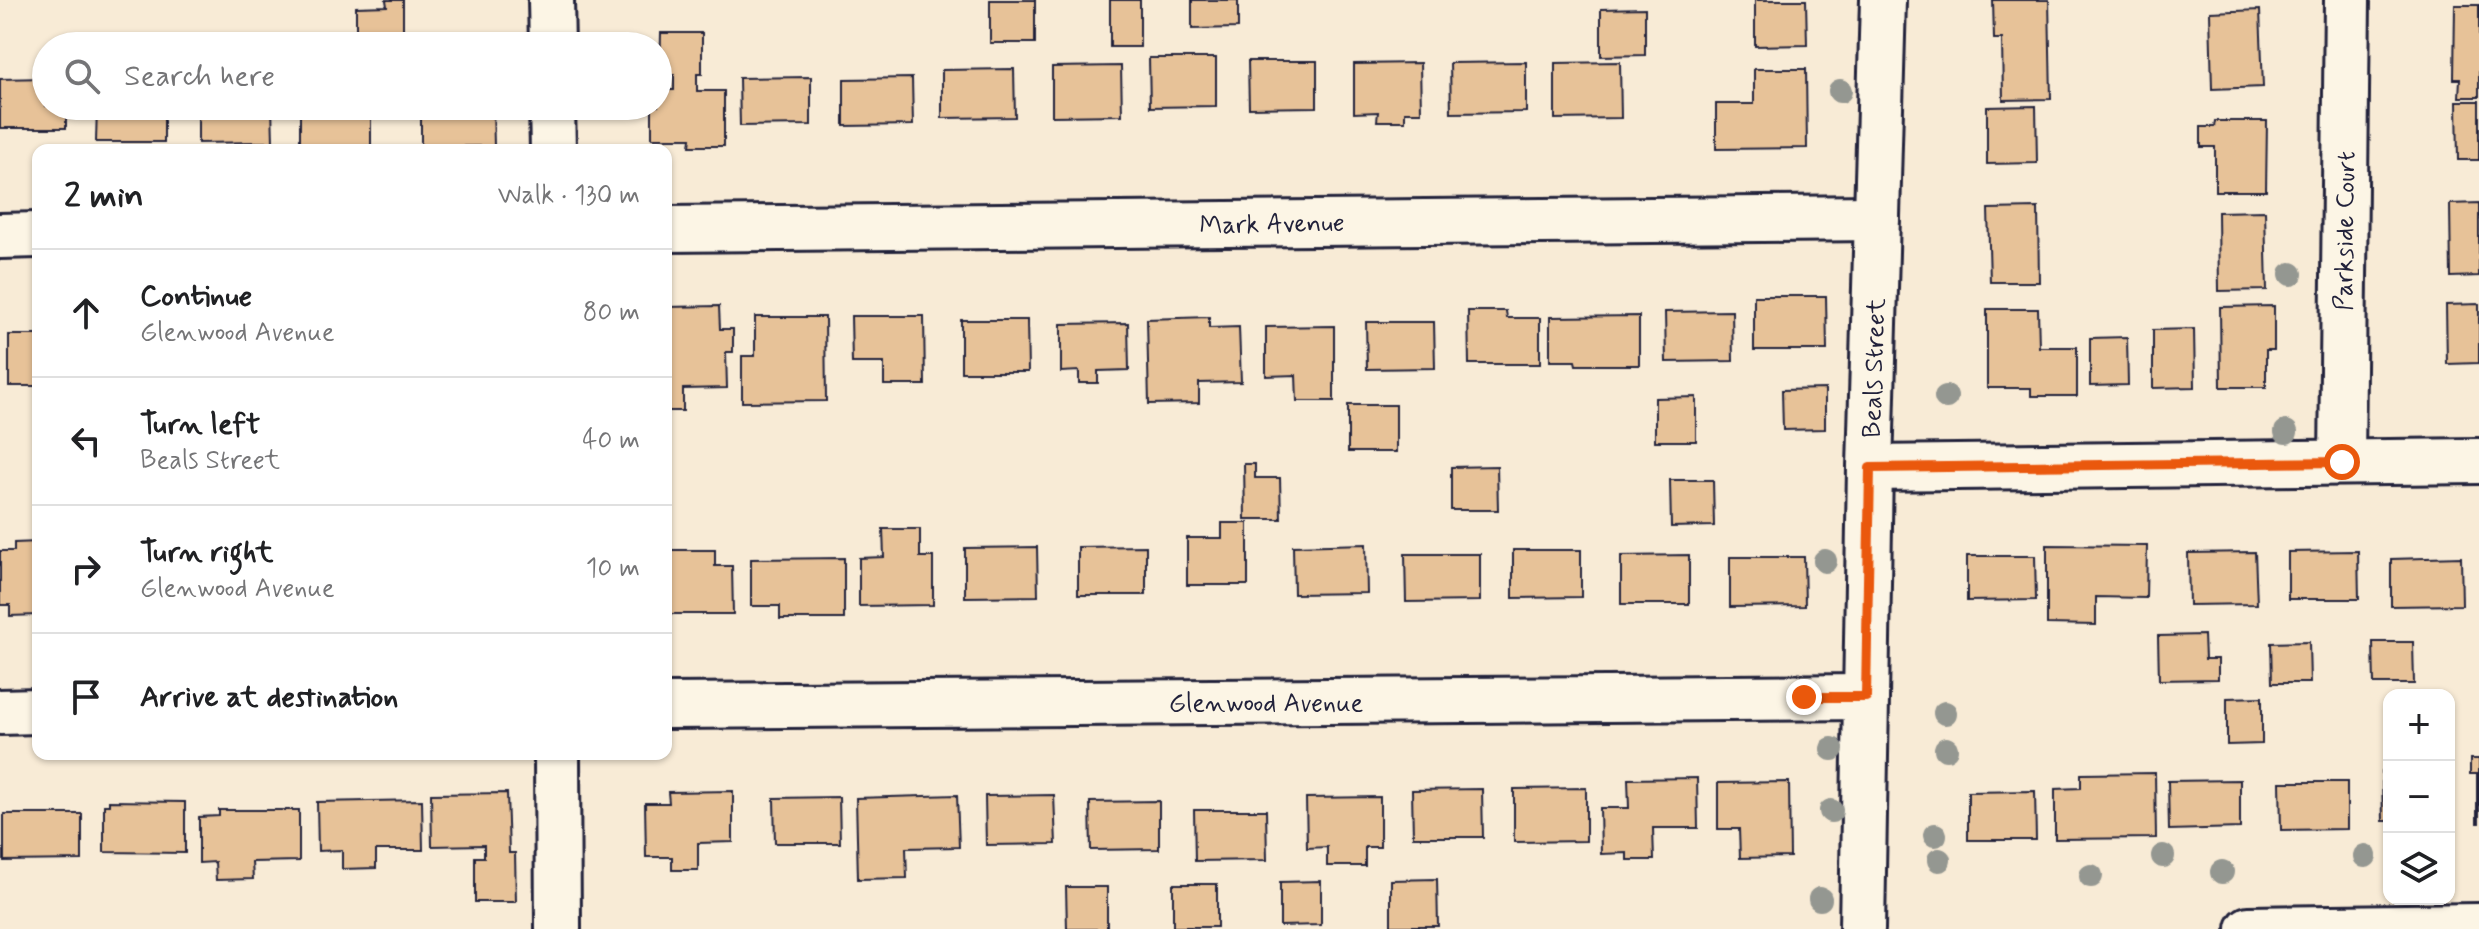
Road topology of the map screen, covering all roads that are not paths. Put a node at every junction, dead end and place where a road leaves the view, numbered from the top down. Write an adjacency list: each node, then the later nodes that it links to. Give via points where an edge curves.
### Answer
1 (551, 0): 4 (street)
2 (1883, 0): 7 (street, Beals Street)
3 (2347, 0): 12 (street, Parkside Court)
4 (552, 32)
5 (552, 120): 6 (street)
6 (553, 144)
7 (1877, 218): 8 (street, Mark Avenue); 13 (street, Beals Street)
8 (672, 229)
9 (32, 235): 10 (street)
10 (0, 236)
11 (2479, 461): 12 (street)
12 (2342, 462): 13 (street)
13 (1870, 468): 14 (street, Beals Street)
14 (1866, 697): 15 (street, Glenwood Avenue); 21 (street, Beals Street)
15 (672, 706)
16 (32, 711): 17 (street)
17 (0, 712)
18 (557, 760): 20 (street)
19 (2479, 926): 22 (street)
20 (558, 929)
21 (1862, 929)
22 (2249, 929)

